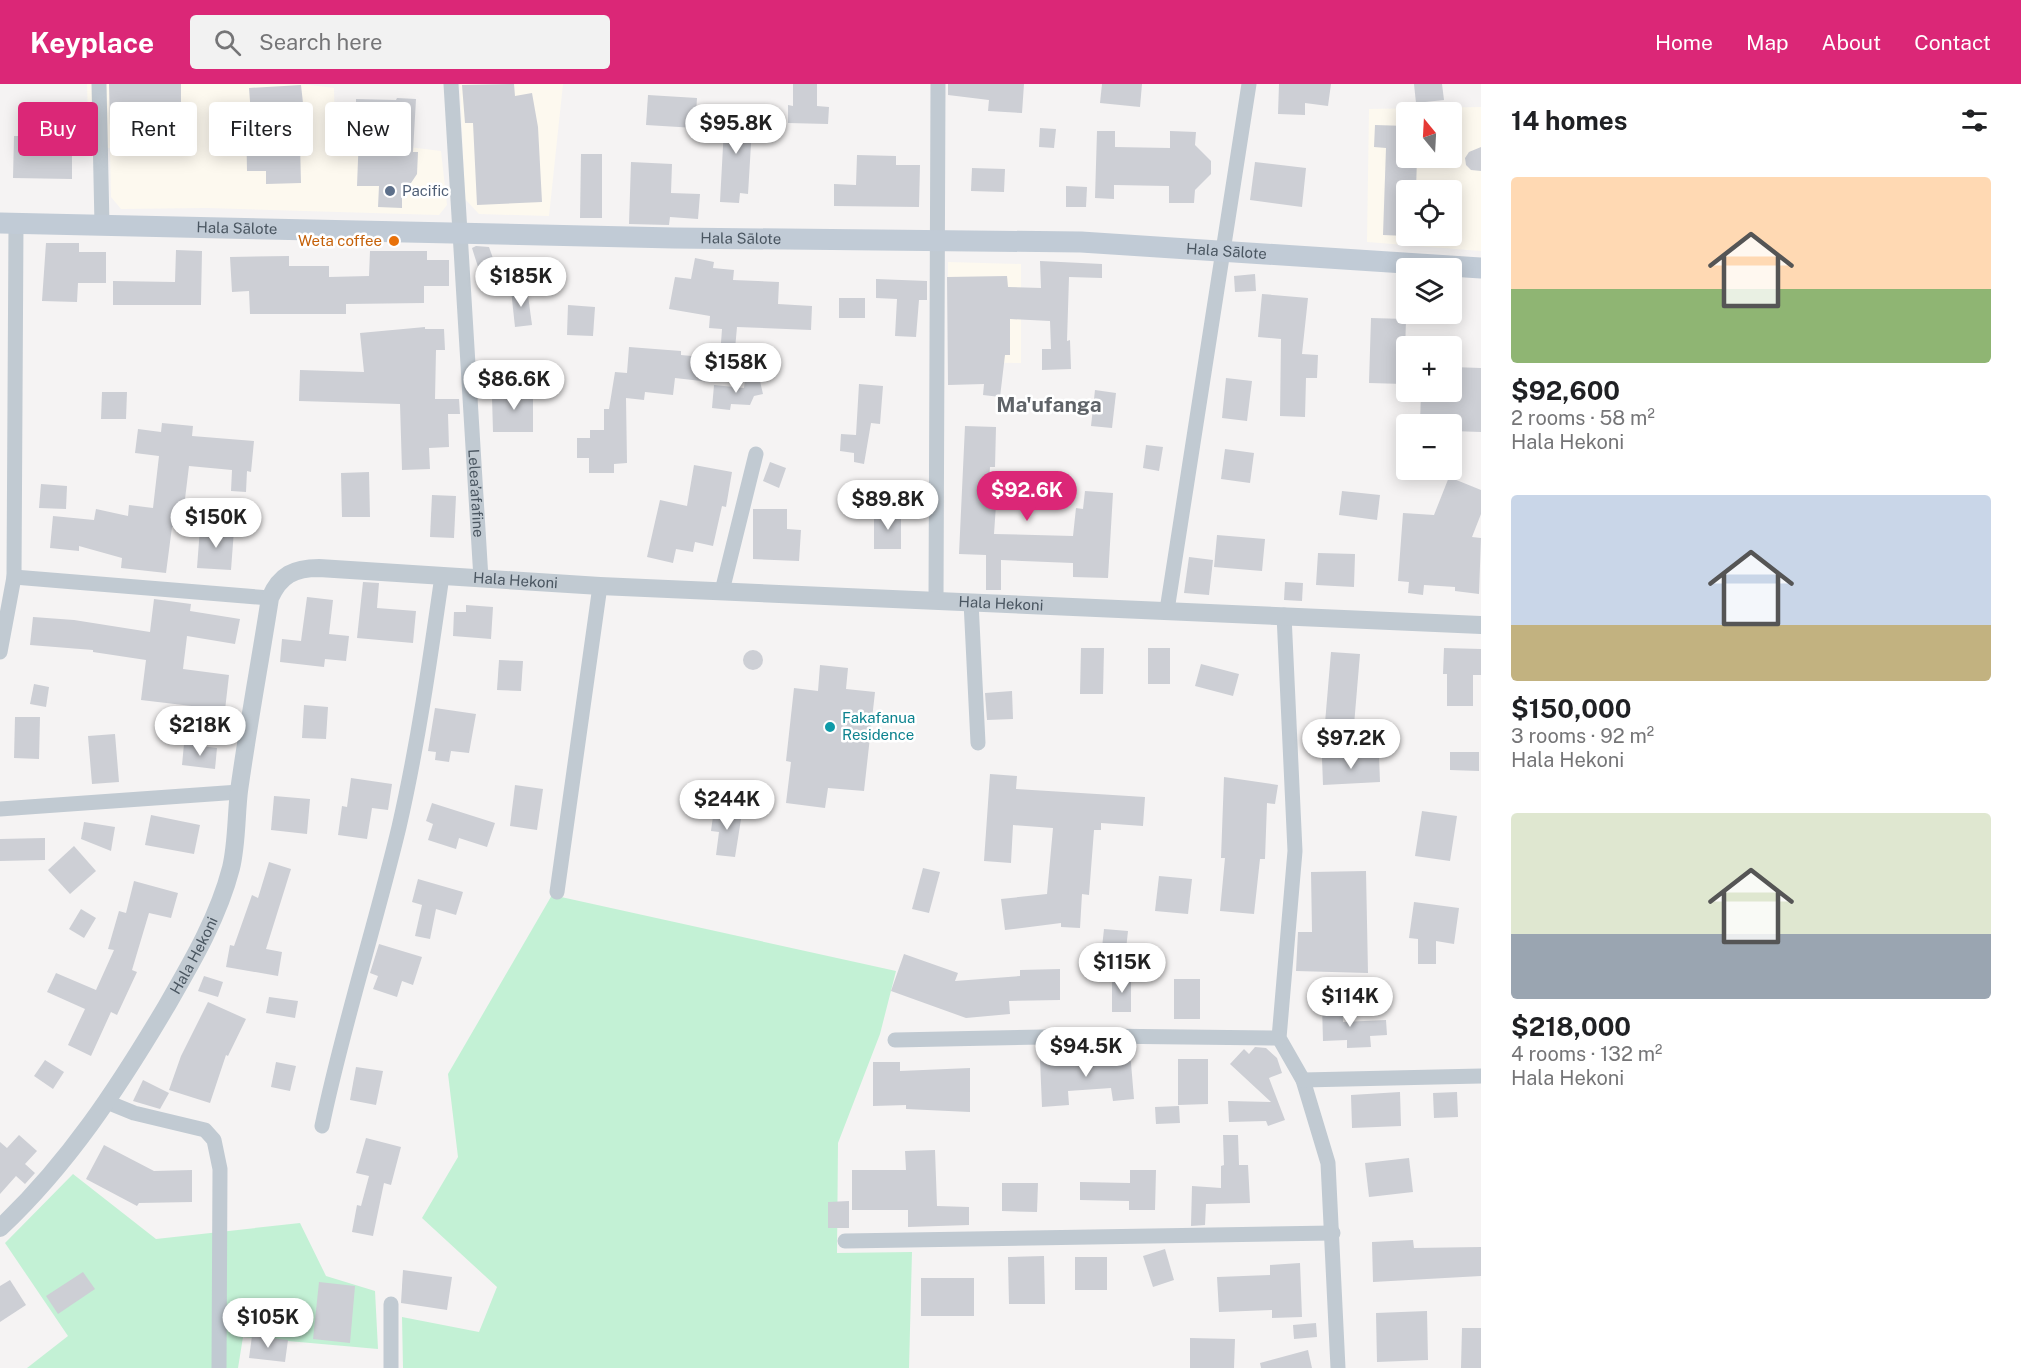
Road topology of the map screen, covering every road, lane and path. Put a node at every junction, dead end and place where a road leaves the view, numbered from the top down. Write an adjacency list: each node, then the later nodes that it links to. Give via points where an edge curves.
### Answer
1 (99, 84): 6 (street)
2 (451, 84): 7 (street, Lelea’afafine)
3 (938, 84): 8 (street)
4 (1249, 84): 9 (street)
5 (8, 224): 6 (main road, Hala Sālote); 13 (street)
6 (102, 225): 7 (main road, Hala Sālote)
7 (461, 233): 8 (main road, Hala Sālote); 14 (street, Lelea’afafine)
8 (938, 240): 9 (main road, Hala Sālote); 18 (street)
9 (1224, 250): 10 (main road, Hala Sālote); 20 (street)
10 (1481, 268)
11 (756, 454): 16 (street)
12 (442, 576): 14 (street, Hala Hekoni); 17 (street, Hala Hekoni, via 303,568 287,573); 33 (street, via 417,747 338,1048)
13 (14, 577): 17 (street); 23 (street)
14 (481, 579): 15 (street, Hala Hekoni)
15 (600, 586): 16 (street, Hala Hekoni); 27 (street)
16 (722, 591): 18 (street, Hala Hekoni)
17 (270, 598): 25 (street, Hala Hekoni)
18 (936, 600): 19 (street, Hala Hekoni)
19 (970, 602): 20 (street, Hala Hekoni); 24 (street)
20 (1167, 610): 21 (street, Hala Hekoni)
21 (1284, 615): 22 (street, Hala Hekoni); 28 (street, via 1295,851)
22 (1481, 625)
23 (0, 652)
24 (978, 742)
25 (239, 792): 26 (street); 32 (street, Hala Hekoni, via 231,866 217,913)
26 (0, 809)
27 (557, 892)
28 (1279, 1038): 29 (street); 31 (street)
29 (895, 1040)
30 (1481, 1076): 31 (street)
31 (1303, 1080): 35 (street, via 1328,1163)
32 (107, 1102): 34 (street, Hala Hekoni, via 27,1203); 38 (street, via 134,1113 205,1130 214,1140 220,1168)
33 (322, 1126)
34 (0, 1228)
35 (1333, 1233): 36 (street); 40 (street)
36 (845, 1241)
37 (391, 1304): 39 (street)
38 (219, 1368)
39 (391, 1368)
40 (1338, 1368)

